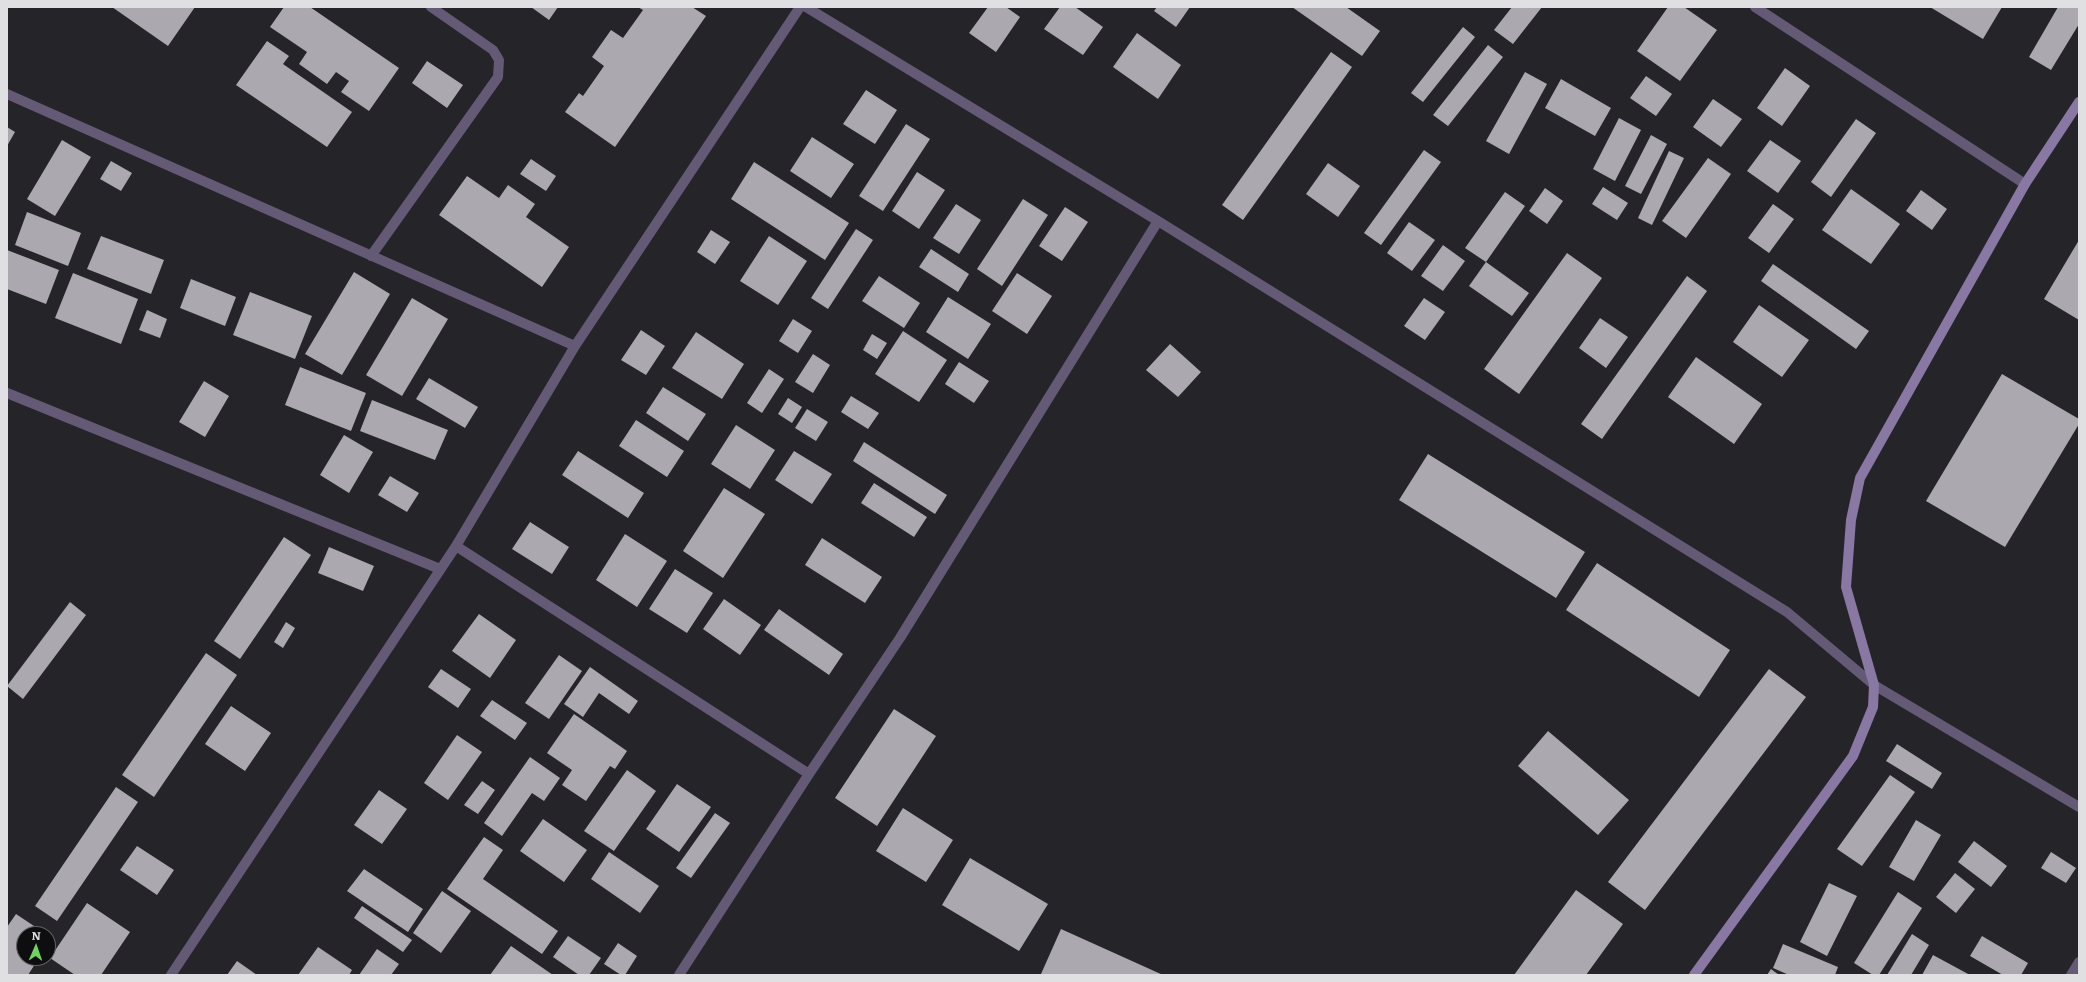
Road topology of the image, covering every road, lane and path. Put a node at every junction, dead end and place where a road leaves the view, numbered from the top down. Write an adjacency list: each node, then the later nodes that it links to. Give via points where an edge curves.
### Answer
1 (431, 7): 9 (street, via 493,50 499,60 498,77)
2 (800, 7): 10 (street)
3 (806, 7): 8 (street)
4 (1755, 7): 7 (street)
5 (7, 94): 9 (street)
6 (2079, 102): 7 (street)
7 (2025, 184): 14 (street, via 1860,478 1851,520 1846,587)
8 (1158, 221): 14 (street, via 1787,612); 15 (street, via 900,638)
9 (371, 256): 10 (street)
10 (575, 346): 12 (street)
11 (7, 393): 13 (street)
12 (456, 546): 13 (street); 15 (street)
13 (440, 570): 18 (street)
14 (1874, 686): 16 (street); 20 (street, via 1874,707 1853,756)
15 (809, 774): 19 (street)
16 (2079, 807)
17 (2079, 962): 21 (street)
18 (171, 975)
19 (680, 975)
20 (1694, 975)
21 (2071, 975)

